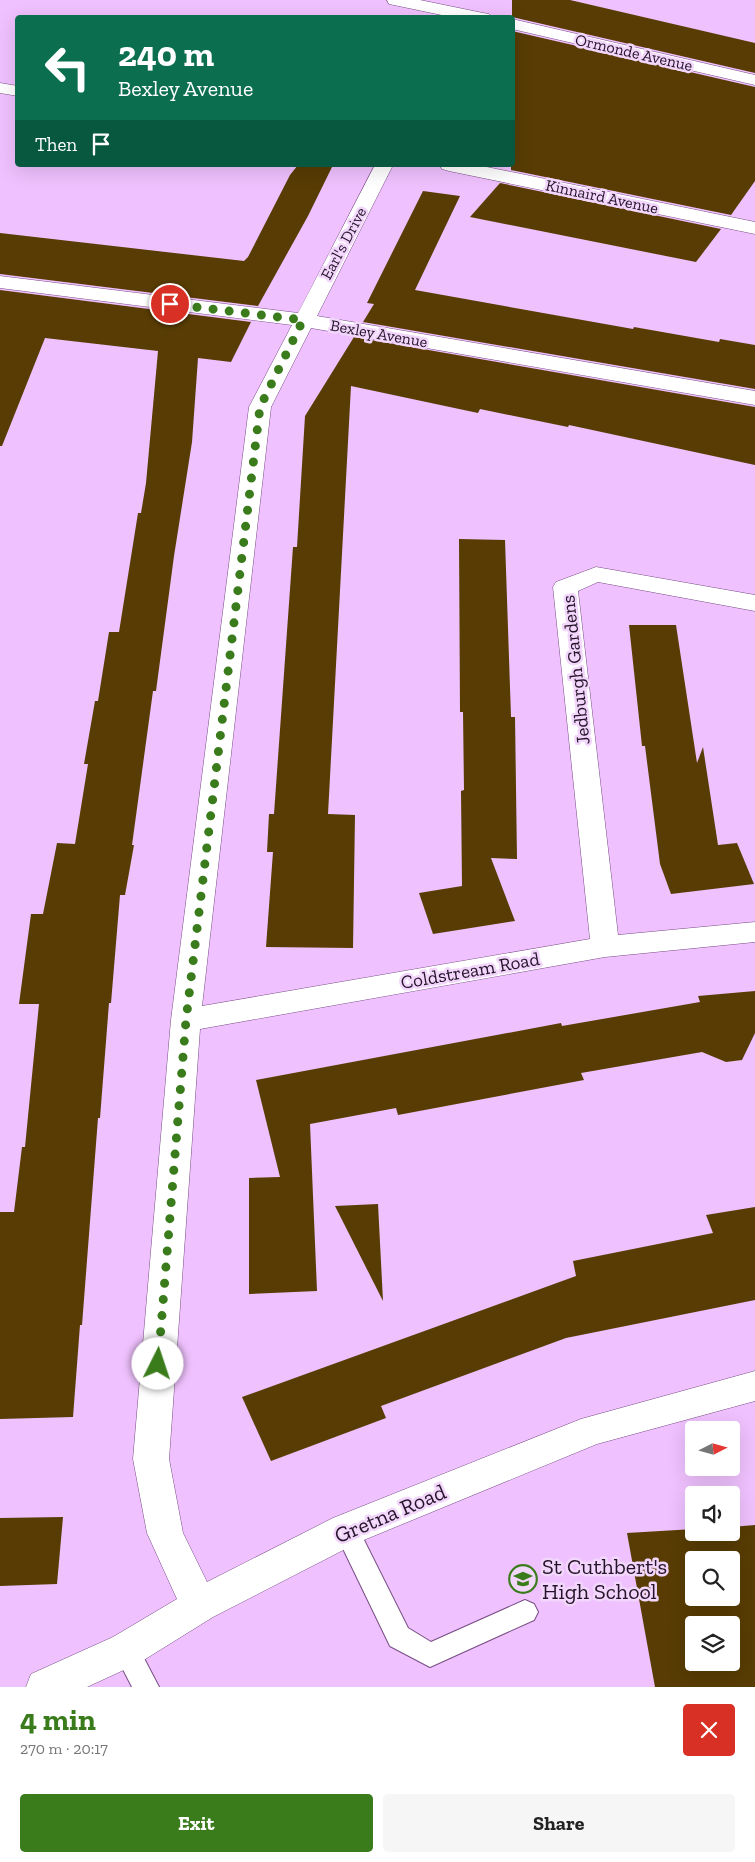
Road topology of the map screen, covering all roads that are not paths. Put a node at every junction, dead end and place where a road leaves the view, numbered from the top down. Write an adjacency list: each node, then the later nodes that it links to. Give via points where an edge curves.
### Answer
1 (395, 0): 3 (street)
2 (475, 0): 3 (street)
3 (462, 15)
4 (515, 25): 5 (street, Ormonde Avenue)
5 (755, 80)
6 (0, 88): 7 (street)
7 (15, 90)
8 (383, 167): 12 (street, Earl's Drive)
9 (459, 167): 10 (street, Kinnaird Avenue)
10 (755, 228)
11 (0, 282): 12 (street, Bexley Avenue)
12 (303, 320): 13 (street, Bexley Avenue); 17 (street, Earl's Drive, via 260,407)
13 (755, 398)
14 (755, 603): 16 (street, Jedburgh Gardens, via 596,574 564,587)
15 (755, 932): 16 (street, Coldstream Road)
16 (605, 947): 17 (street, Coldstream Road)
17 (186, 1020): 20 (street, Earl's Drive, via 151,1459 165,1533)
18 (755, 1386): 19 (street, Gretna Road, via 593,1430)
19 (346, 1530): 20 (street, Gretna Road); 21 (lane, via 399,1637 430,1655)
20 (200, 1605): 22 (street, Gretna Road)
21 (525, 1612)
22 (126, 1650): 23 (street, Gretna Road); 24 (lane)
23 (44, 1687)
24 (146, 1687)

